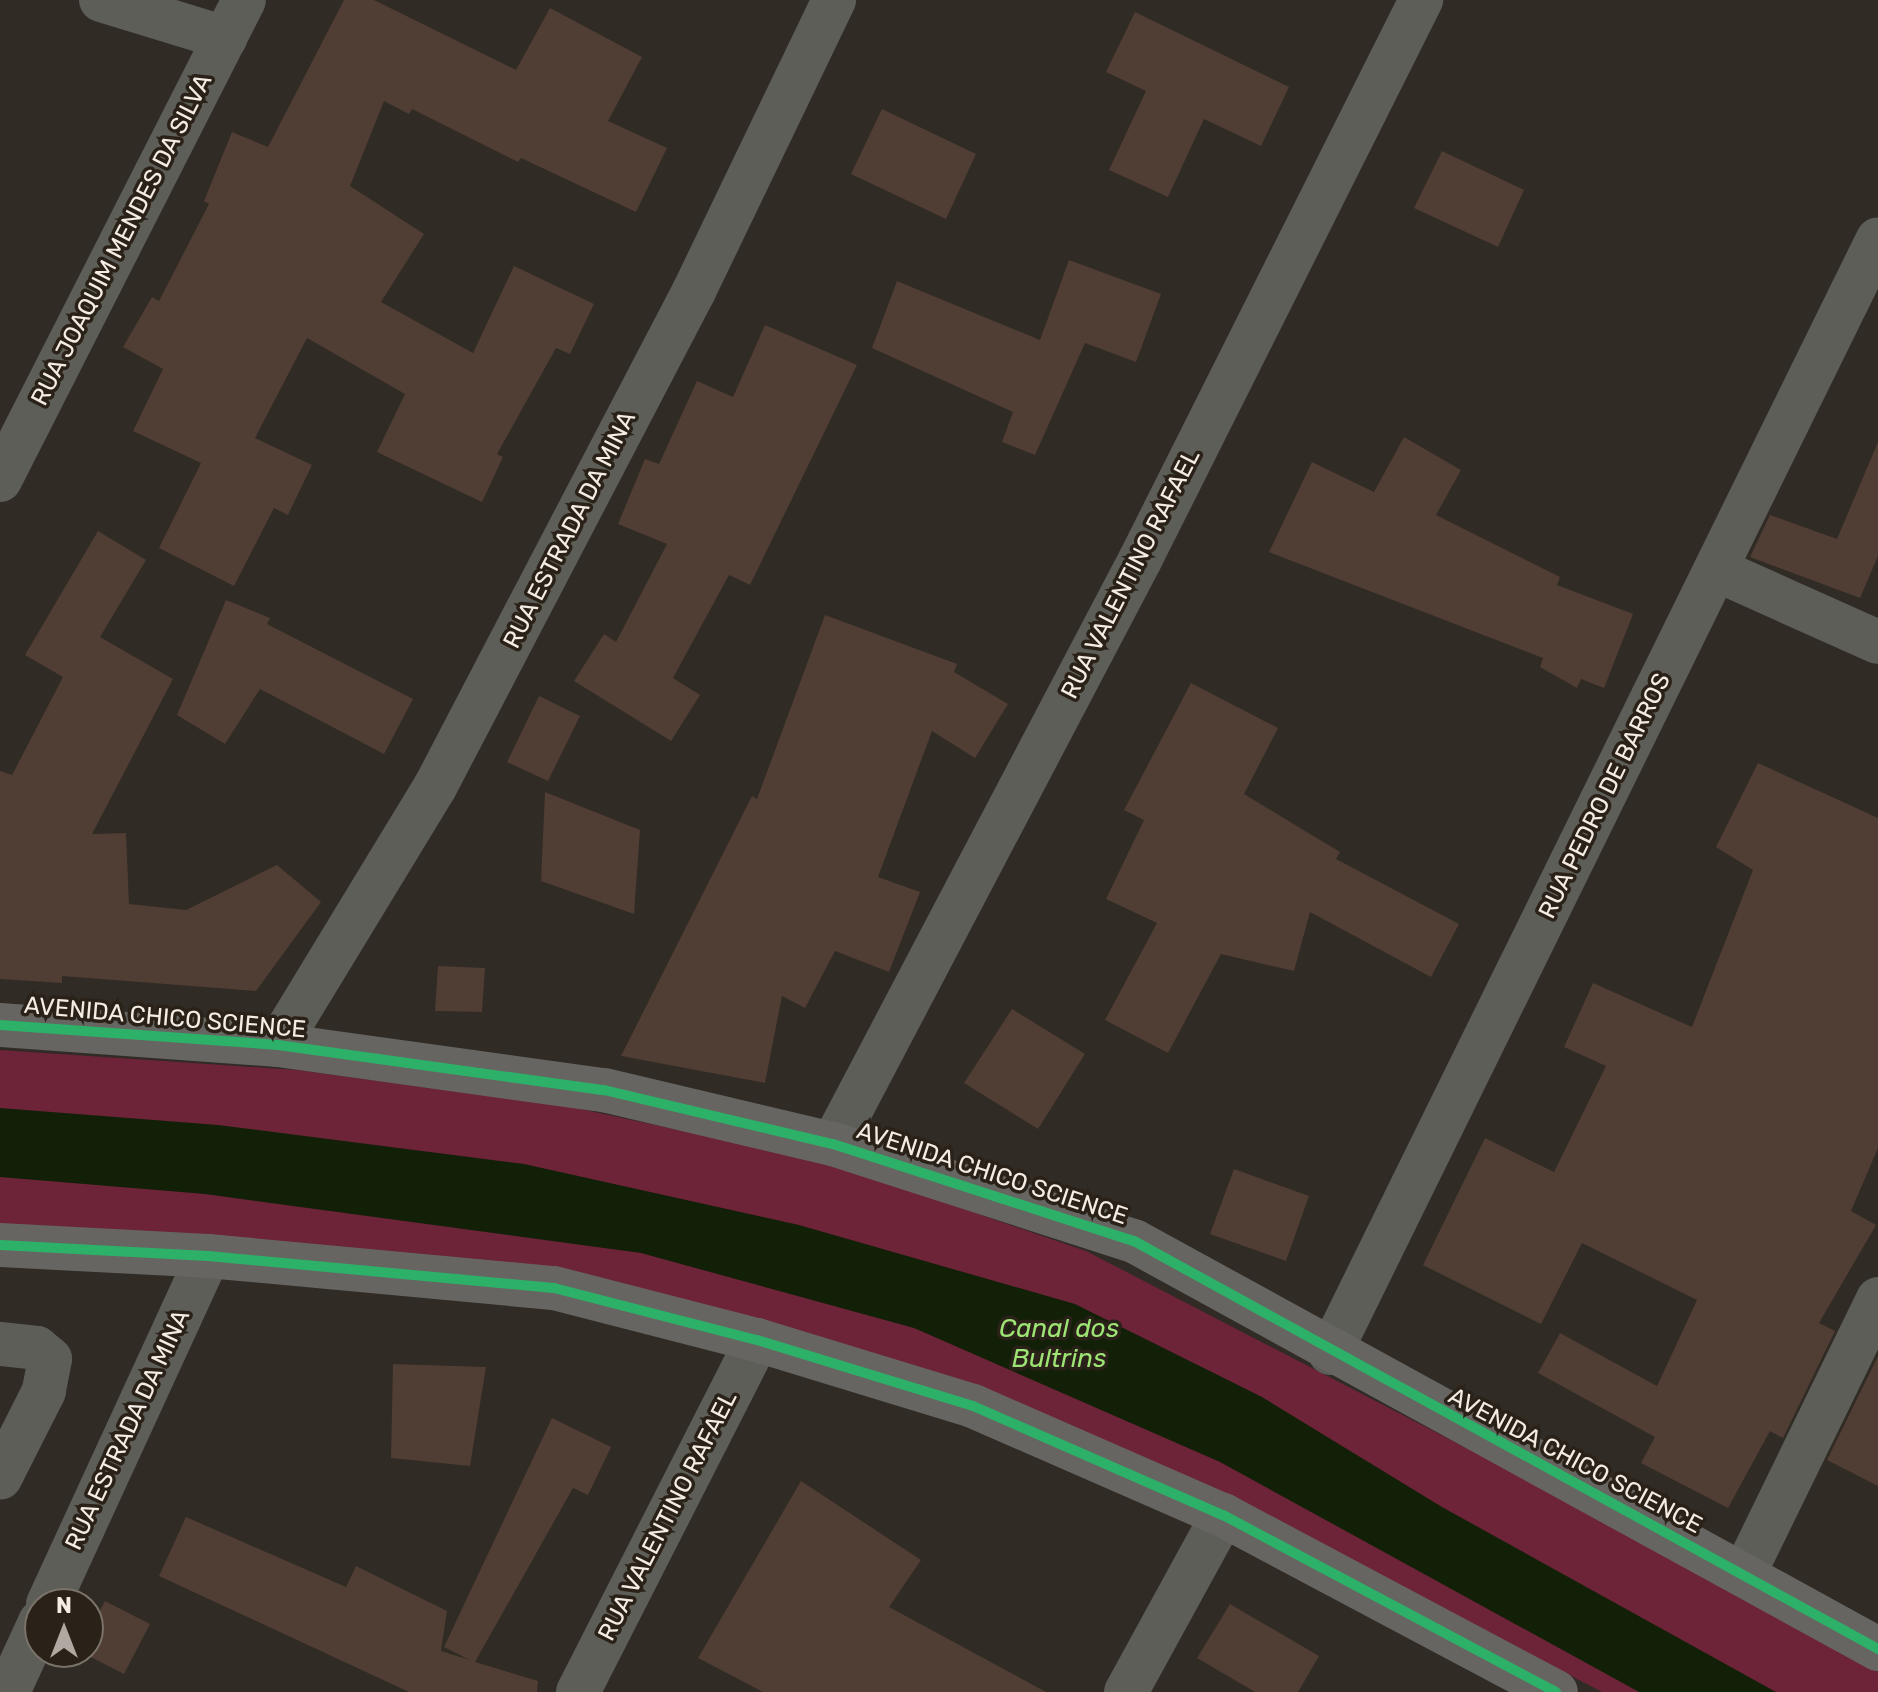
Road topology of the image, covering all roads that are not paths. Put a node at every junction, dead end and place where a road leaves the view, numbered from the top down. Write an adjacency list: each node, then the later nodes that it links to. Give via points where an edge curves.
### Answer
1 (101, 0): 5 (street)
2 (244, 0): 5 (street, RUA JOAQUIM MENDES DA SILVA)
3 (834, 0): 11 (street, RUA ESTRADA DA MINA, via 694,291 435,787)
4 (1421, 0): 12 (street, RUA VALENTINO RAFAEL, via 1140,560)
5 (225, 38): 7 (street, RUA JOAQUIM MENDES DA SILVA)
6 (1878, 239): 8 (street, RUA PEDRO DE BARROS)
7 (0, 480)
8 (1717, 570): 9 (street); 18 (street, RUA PEDRO DE BARROS)
9 (1878, 642)
10 (0, 1025): 11 (main road, AVENIDA CHICO SCIENCE)
11 (278, 1045): 12 (main road, AVENIDA CHICO SCIENCE, via 604,1090)
12 (833, 1144): 18 (main road, AVENIDA CHICO SCIENCE, via 1134,1241)
13 (0, 1245): 14 (main road)
14 (208, 1256): 16 (main road, via 554,1288); 22 (street, RUA ESTRADA DA MINA)
15 (1878, 1299): 21 (street)
16 (757, 1340): 20 (main road, via 973,1406); 26 (street, RUA VALENTINO RAFAEL)
17 (0, 1344): 19 (street, via 37,1348 50,1359 50,1374)
18 (1330, 1353): 21 (main road, AVENIDA CHICO SCIENCE)
19 (0, 1478)
20 (1223, 1515): 27 (street); 28 (main road)
21 (1744, 1574): 23 (main road, AVENIDA CHICO SCIENCE)
22 (55, 1588)
23 (1878, 1649)
24 (24, 1657): 25 (street)
25 (8, 1692)
26 (578, 1692)
27 (1126, 1692)
28 (1556, 1692)

